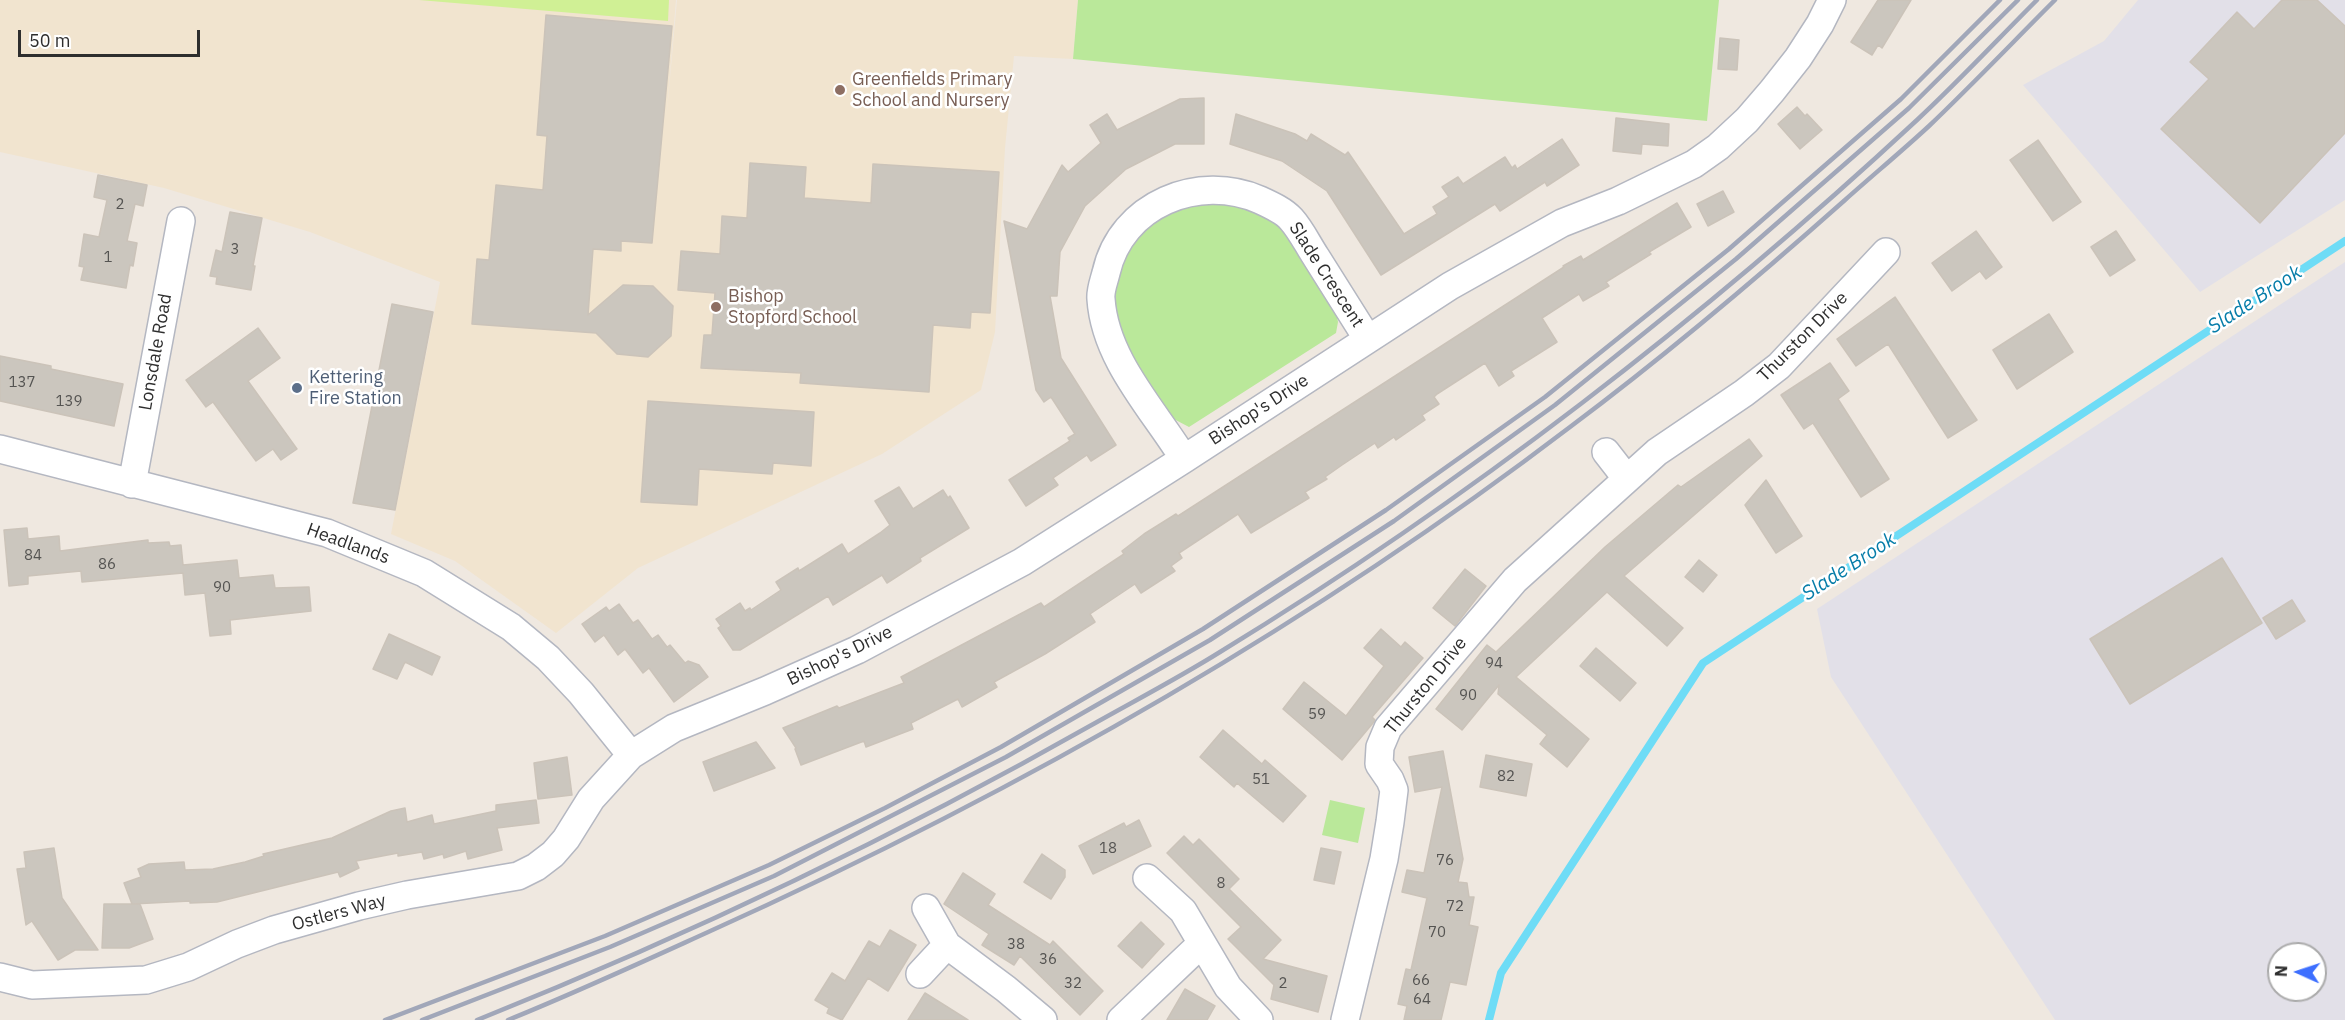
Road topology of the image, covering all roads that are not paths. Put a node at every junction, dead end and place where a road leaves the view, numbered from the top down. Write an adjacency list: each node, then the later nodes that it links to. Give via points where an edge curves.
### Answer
1 (1832, 0): 4 (street, Bishop's Drive, via 1820,24 1772,91 1747,120 1695,164 1562,223)
2 (181, 220): 9 (street, Lonsdale Road)
3 (1886, 252): 8 (street, Thurston Drive, via 1779,366 1657,452)
4 (1368, 338): 7 (street, Bishop's Drive); 7 (street, Slade Crescent, via 1290,218 1270,204 1248,194 1204,189 1175,196 1146,210 1122,236 1108,263 1101,297 1105,325 1119,360)
5 (0, 449): 9 (street, Headlands)
6 (1606, 452): 8 (street)
7 (1184, 459): 10 (street, Bishop's Drive, via 1012,567 857,650 674,728)
8 (1627, 479): 20 (street, Thurston Drive, via 1515,580 1388,728 1380,747 1379,764 1394,790 1390,822)
9 (132, 484): 10 (street, Headlands, via 327,533 424,573 511,627 548,658)
10 (632, 755): 16 (street, Ostlers Way, via 591,799 553,854 518,876 359,906 274,930 188,968 146,980 40,985)
11 (1147, 878): 13 (street, via 1183,911)
12 (926, 908): 14 (street)
13 (1201, 944): 18 (street); 19 (street, via 1228,987)
14 (947, 945): 15 (street); 17 (street)
15 (920, 974)
16 (0, 977)
17 (1042, 1020)
18 (1121, 1020)
19 (1259, 1020)
20 (1345, 1020)

